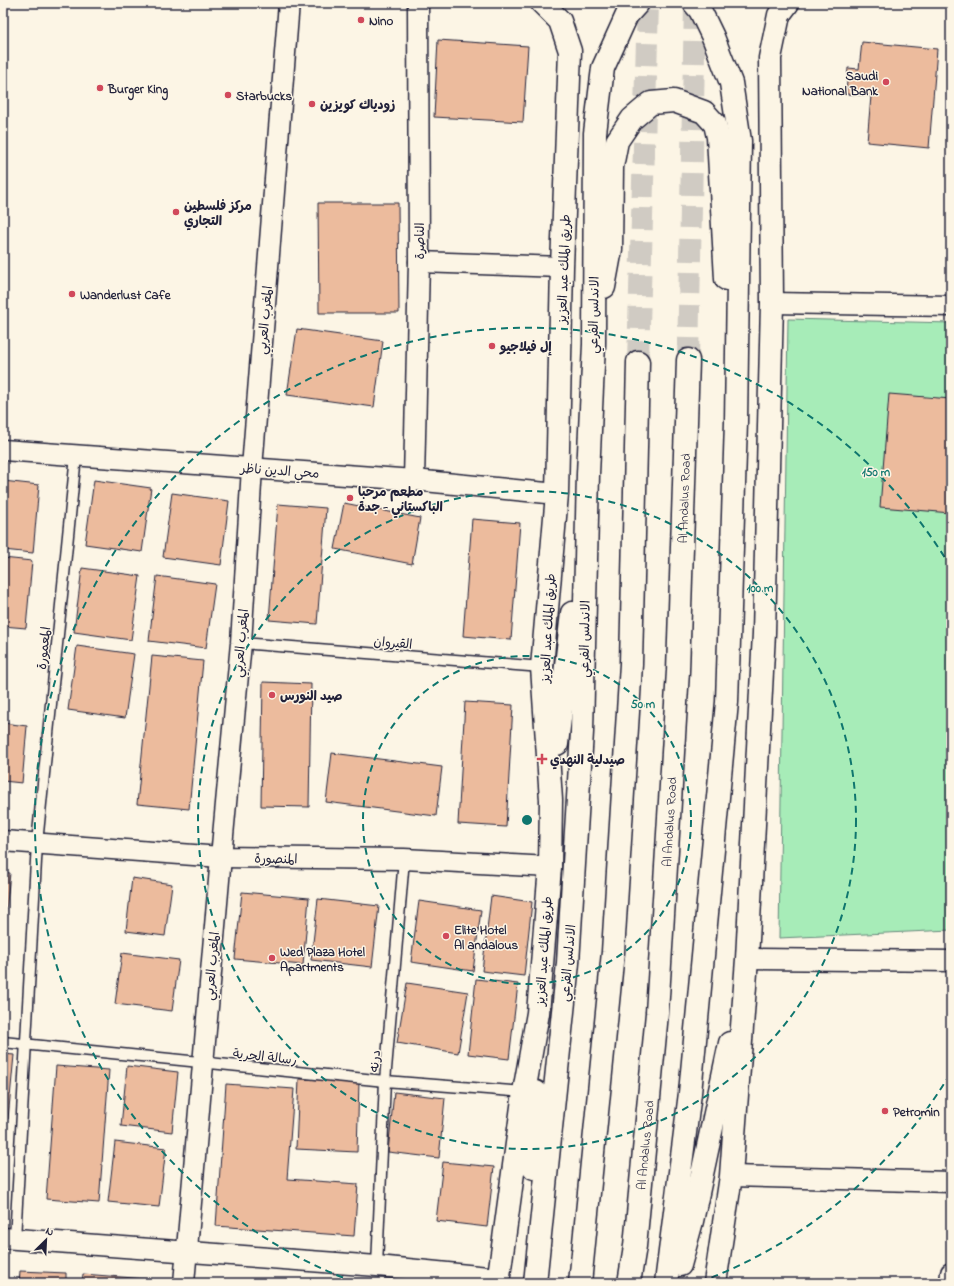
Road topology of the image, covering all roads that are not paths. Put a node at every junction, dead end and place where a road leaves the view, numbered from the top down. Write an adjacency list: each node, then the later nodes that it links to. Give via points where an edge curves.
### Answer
1 (289, 3): 17 (street, المغرب العربي)
2 (418, 3): 7 (street, الناصرة)
3 (542, 3): 8 (main road, طريق الملك عبد العزيز, via 560,20 570,51)
4 (638, 3): 11 (main road, الاندلس الفرعي, via 627,15 603,68 595,133)
5 (694, 3): 14 (main road, via 714,37 731,83 740,141)
6 (788, 3): 9 (main road, via 779,15 770,58)
7 (419, 262): 8 (street); 19 (street, الناصرة)
8 (562, 267): 20 (main road, طريق الملك عبد العزيز)
9 (772, 303): 10 (street); 29 (main road, via 764,633)
10 (951, 306)
11 (594, 344): 14 (main road, via 611,249 612,166 617,141 632,119 651,103 674,101 704,112 715,124 718,137 722,238); 18 (main road, الاندلس الفرعي)
12 (688, 360): 48 (main road, Al Andalus Road, via 678,671 657,1014 635,1246)
13 (638, 362): 47 (main road, via 631,664 613,952)
14 (736, 422): 49 (main road, via 727,702 690,1093)
15 (3, 450): 16 (street, محي الدين ناظر)
16 (76, 456): 17 (street, محي الدين ناظر); 25 (lane, المعمورة)
17 (252, 468): 19 (street, محي الدين ناظر); 21 (street, المغرب العربي)
18 (588, 474): 23 (main road); 46 (main road, الاندلس الفرعي, via 582,732 568,963)
19 (414, 480): 20 (street, محي الدين ناظر)
20 (557, 494): 22 (main road, طريق الملك عبد العزيز)
21 (241, 643): 22 (lane, القيروان); 26 (street, المغرب العربي)
22 (542, 667): 23 (main road, طريق الملك عبد العزيز)
23 (551, 800): 28 (main road, طريق الملك عبد العزيز)
24 (3, 841): 25 (street, المنصورة)
25 (37, 843): 26 (street, المنصورة); 33 (lane, المعمورة)
26 (221, 857): 27 (street, المنصورة); 34 (street, المغرب العربي)
27 (404, 859): 28 (street, المنصورة); 35 (lane, درنه)
28 (550, 867): 31 (main road, طريق الملك عبد العزيز)
29 (747, 959): 30 (street); 37 (main road); 50 (main road, via 692,1221)
30 (951, 961)
31 (538, 1013): 36 (main road, طريق الملك عبد العزيز); 45 (main road)
32 (3, 1042): 33 (lane, رسالة الحرية)
33 (26, 1044): 34 (lane, رسالة الحرية); 39 (lane, المعمورة)
34 (203, 1063): 35 (lane, رسالة الحرية); 40 (street, المغرب العربي)
35 (385, 1081): 36 (lane, رسالة الحرية); 41 (lane, درنه)
36 (524, 1092): 43 (main road, طريق الملك عبد العزيز)
37 (731, 1176): 38 (street); 51 (main road)
38 (951, 1182)
39 (9, 1239): 40 (street)
40 (187, 1252): 41 (street); 44 (street, المغرب العربي)
41 (377, 1266): 43 (street)
42 (951, 1273): 52 (street)
43 (498, 1281)
44 (184, 1283)
45 (531, 1283)
46 (535, 1283)
47 (580, 1283)
48 (629, 1283)
49 (666, 1283)
50 (674, 1283)
51 (715, 1283)
52 (950, 1283)

